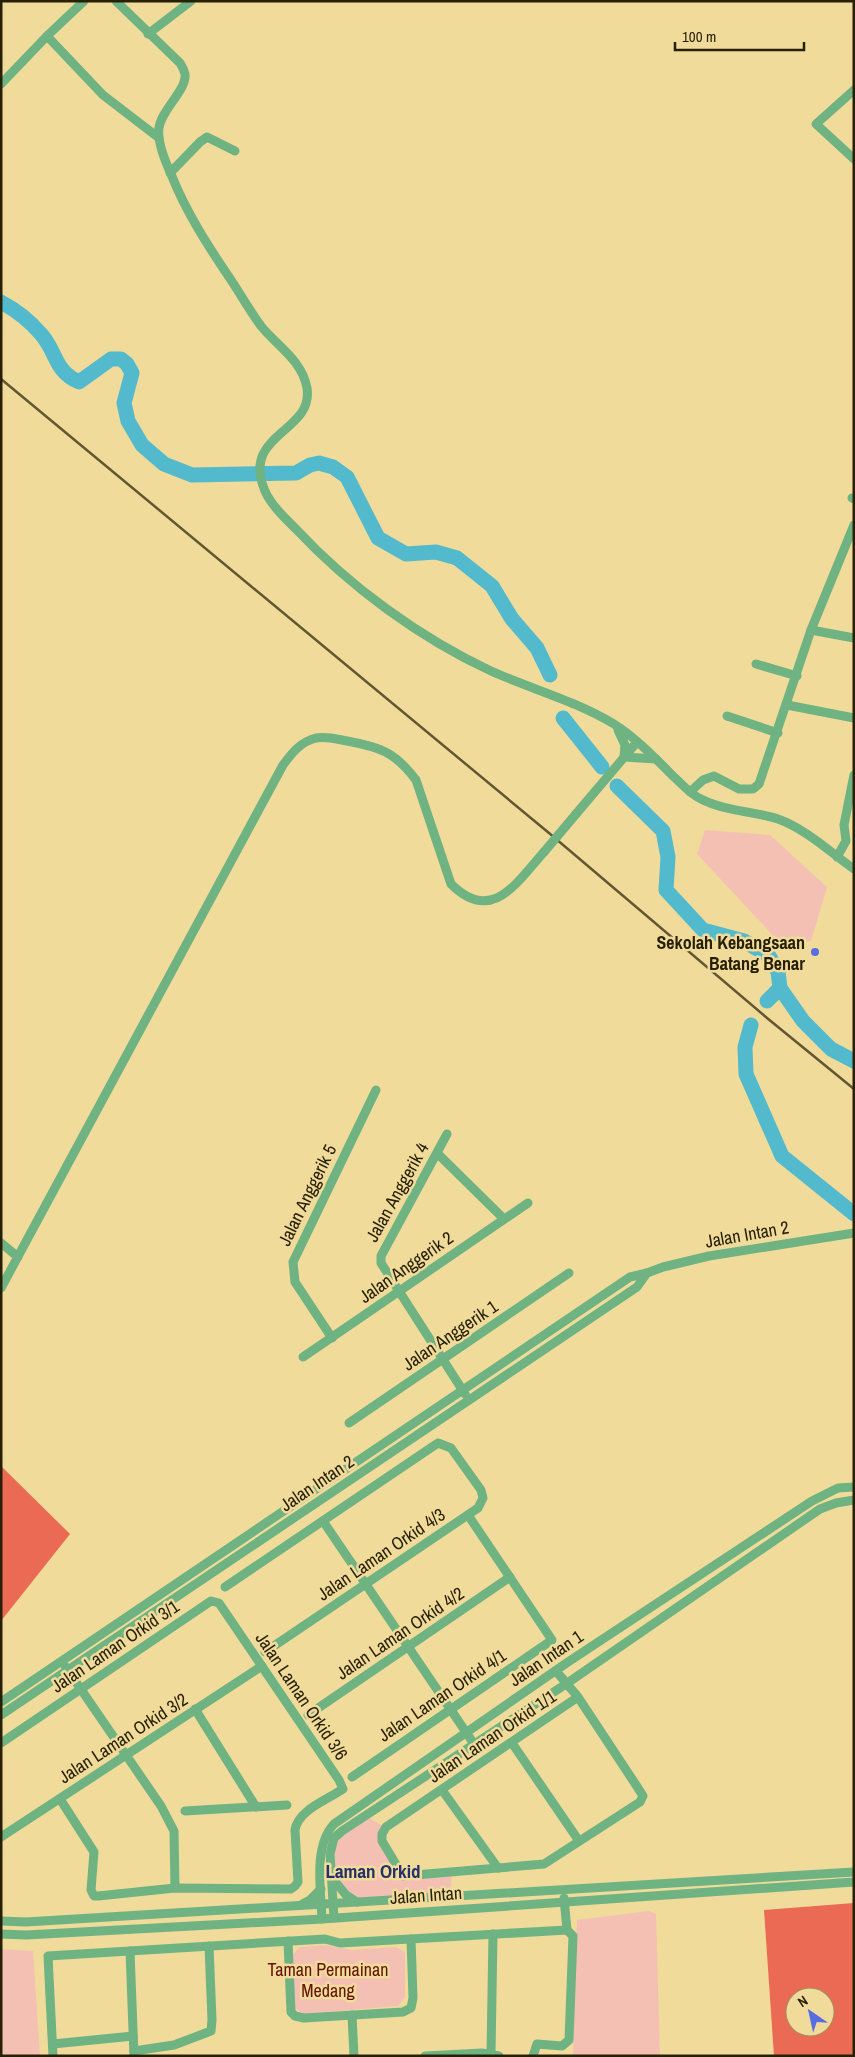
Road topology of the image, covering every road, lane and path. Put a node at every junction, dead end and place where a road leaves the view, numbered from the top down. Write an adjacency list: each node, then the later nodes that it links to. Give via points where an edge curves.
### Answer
1 (84, 1): 5 (street)
2 (116, 1): 4 (street)
3 (191, 1): 4 (street)
4 (148, 34): 8 (street, via 180,63 185,74 184,83 162,116)
5 (46, 36): 6 (street); 8 (street, via 102,95)
6 (1, 84)
7 (854, 90): 10 (street, via 816,124)
8 (159, 138): 11 (street)
9 (235, 151): 11 (street, via 206,137)
10 (854, 160)
11 (170, 173): 20 (street, via 200,234 262,327 292,358 306,385 308,398 305,408 266,446 261,456 260,469 266,495 282,515 315,549 362,589 436,642 491,671)
12 (854, 525): 13 (street)
13 (811, 630): 14 (street); 16 (street)
14 (854, 638)
15 (756, 664): 16 (street)
16 (797, 676): 17 (street)
17 (787, 705): 19 (street); 21 (street)
18 (727, 716): 21 (street)
19 (854, 718)
20 (615, 725): 22 (street); 23 (street, via 623,736)
21 (778, 732): 26 (street, via 760,784 753,789 740,789 714,776 703,780)
22 (637, 742): 23 (street); 24 (street)
23 (624, 757): 24 (street); 36 (street, bridge, via 504,896 490,901 472,900 451,884 416,780 390,754 374,746 327,737 315,738 293,751)
24 (656, 759): 26 (street)
25 (854, 775): 27 (street, via 844,826 846,841)
26 (690, 792): 27 (street, via 703,800 777,819 799,829)
27 (837, 856): 28 (street)
28 (854, 869)
29 (376, 1090): 41 (street, Jalan Anggerik 5, via 293,1262 295,1282)
30 (447, 1134): 31 (street, Jalan Anggerik 4)
31 (437, 1153): 33 (street); 40 (street, Jalan Anggerik 4, via 381,1256 381,1262)
32 (528, 1203): 33 (street, Jalan Anggerik 2)
33 (504, 1219): 40 (street, Jalan Anggerik 2)
34 (854, 1233): 38 (street, Jalan Intan 2, via 709,1256)
35 (1, 1243): 36 (street)
36 (18, 1257): 39 (street)
37 (569, 1273): 43 (street, Jalan Anggerik 1)
38 (647, 1274): 44 (street, Jalan Intan 2, via 630,1277); 45 (street, Jalan Intan 2, via 637,1287)
39 (1, 1288)
40 (398, 1292): 41 (street, Jalan Anggerik 2); 43 (street)
41 (332, 1338): 42 (street, Jalan Anggerik 2)
42 (303, 1357)
43 (443, 1359): 44 (street); 46 (street, Jalan Anggerik 1)
44 (463, 1391): 45 (street); 57 (street, Jalan Intan 2)
45 (469, 1400): 59 (street, Jalan Intan 2)
46 (349, 1423)
47 (854, 1487): 60 (street, Jalan Intan 1, via 838,1488 812,1501)
48 (854, 1500): 61 (street, Jalan Intan 1, via 820,1509)
49 (468, 1515): 50 (street, Jalan Laman Orkid 4/3, via 478,1508 483,1498 481,1490 451,1448 438,1443); 51 (street); 52 (street, Jalan Laman Orkid 4/3)
50 (323, 1521): 52 (street); 53 (street)
51 (510, 1578): 55 (street, Jalan Laman Orkid 4/2); 65 (street, Jalan Laman Orkid 4/1, via 552,1640)
52 (365, 1584): 55 (street); 56 (street, Jalan Laman Orkid 4/3)
53 (224, 1587)
54 (238, 1631): 58 (street, Jalan Laman Orkid 3/6); 62 (street, Jalan Laman Orkid 3/1, via 219,1603 211,1600)
55 (408, 1646): 65 (street); 68 (street, Jalan Laman Orkid 4/2)
56 (265, 1652)
57 (62, 1662): 59 (street); 64 (street, Jalan Intan 2)
58 (262, 1666): 66 (street, Jalan Laman Orkid 3/2); 86 (street, Jalan Laman Orkid 3/6, via 342,1789 296,1823 298,1882 291,1889)
59 (68, 1670): 62 (street); 67 (street, Jalan Intan 2)
60 (556, 1671): 61 (street); 69 (street, Jalan Intan 1)
61 (566, 1684): 63 (street); 72 (street, Jalan Intan 1)
62 (80, 1688): 70 (street, Jalan Laman Orkid 3/1); 73 (street)
63 (578, 1697): 71 (street, Jalan Laman Orkid 1/1); 81 (street, Jalan Laman Orkid 1/1, via 643,1796 640,1802)
64 (1, 1702)
65 (450, 1708): 69 (street); 74 (street, Jalan Laman Orkid 4/1)
66 (195, 1710): 73 (street, Jalan Laman Orkid 3/2); 78 (street)
67 (1, 1715)
68 (308, 1715)
69 (466, 1732): 72 (street); 87 (street, Jalan Intan 1, via 327,1831 321,1856)
70 (1, 1743)
71 (512, 1743): 75 (street, Jalan Laman Orkid 1/1); 81 (street)
72 (474, 1744): 84 (street, Jalan Intan 1, via 334,1838 330,1854)
73 (126, 1754): 76 (street, Jalan Laman Orkid 3/2); 86 (street, via 174,1831)
74 (352, 1777)
75 (442, 1790): 82 (street); 82 (street, Jalan Laman Orkid 1/1, via 386,1827 382,1834 385,1849 403,1876)
76 (60, 1799): 80 (street, Jalan Laman Orkid 3/2); 86 (street, via 94,1852 91,1890 94,1896)
77 (287, 1805): 78 (street)
78 (256, 1807): 79 (street)
79 (184, 1812)
80 (1, 1837)
81 (579, 1841): 82 (street, Jalan Laman Orkid 1/1, via 544,1864)
82 (498, 1868)
83 (854, 1872): 88 (street, Jalan Intan)
84 (332, 1877): 89 (street, via 338,1887); 92 (street, Jalan Intan 1)
85 (854, 1882): 90 (street, Jalan Intan)
86 (176, 1888)
87 (321, 1889): 91 (street, Jalan Intan 1); 93 (street)
88 (564, 1890): 89 (street, Jalan Intan); 90 (street)
89 (357, 1902): 92 (street, Jalan Intan)
90 (564, 1902): 94 (street, Jalan Intan); 97 (street)
91 (322, 1904): 92 (street, Jalan Intan); 93 (street, Jalan Intan); 95 (street, Jalan Intan 1)
92 (333, 1904): 94 (street, Jalan Intan 1)
93 (298, 1906): 96 (street, Jalan Intan, via 36,1922)
94 (334, 1918): 95 (street, Jalan Intan)
95 (322, 1919): 98 (street, Jalan Intan)
96 (1, 1921)
97 (567, 1930): 99 (street); 112 (street, via 573,1936 570,2040 562,2046 537,2044)
98 (1, 1934)
99 (493, 1934): 100 (street); 108 (street)
100 (411, 1939): 101 (street, via 340,1943 325,1939); 104 (street, via 411,2008 403,2012)
101 (288, 1941): 102 (street); 104 (street, via 290,2012 304,2018)
102 (209, 1946): 103 (street); 107 (street, via 211,2031 174,2045)
103 (130, 1951): 105 (street); 106 (street, via 48,1956)
104 (352, 2016): 110 (street)
105 (133, 2036): 106 (street); 107 (street)
106 (53, 2044): 109 (street)
107 (134, 2054)
108 (495, 2055): 111 (street)
109 (53, 2056)
110 (354, 2056)
111 (425, 2056)
112 (533, 2056)

